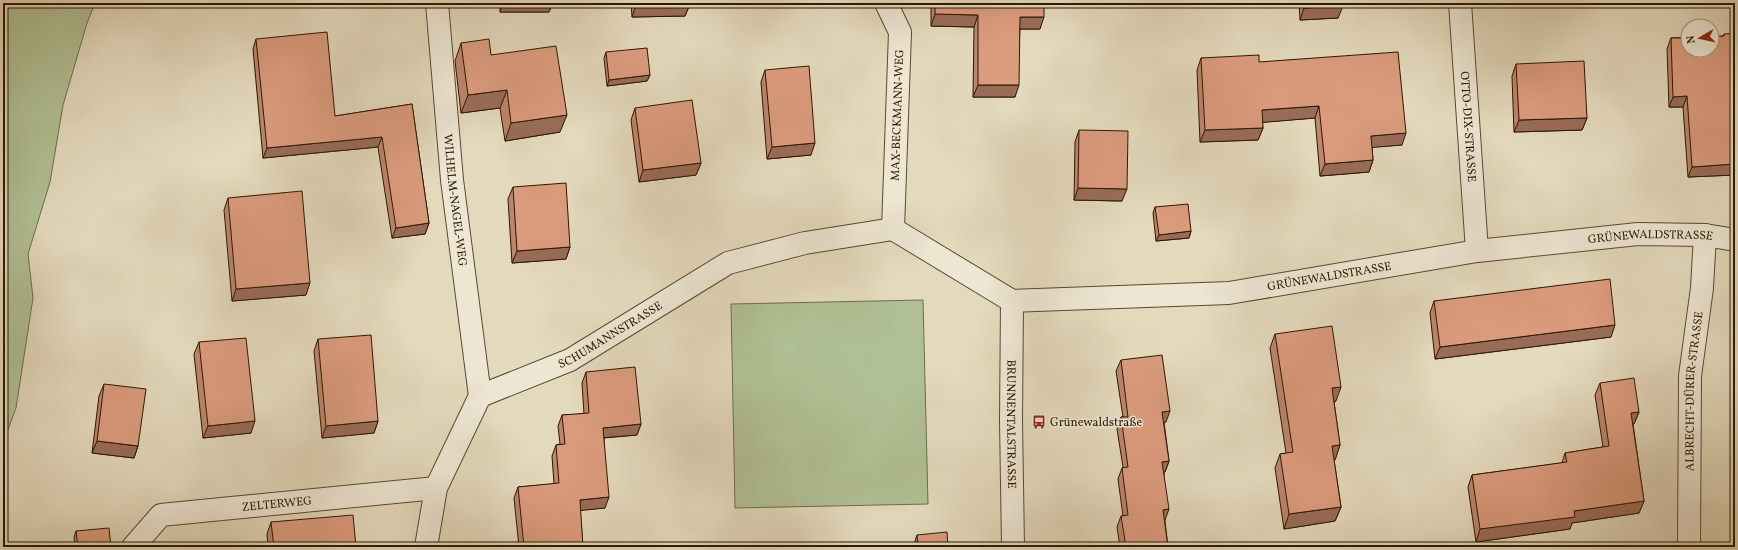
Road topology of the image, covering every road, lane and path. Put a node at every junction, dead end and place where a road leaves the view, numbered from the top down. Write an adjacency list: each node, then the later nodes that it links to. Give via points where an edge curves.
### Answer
1 (437, 3): 9 (street, WILHELM-NAGEL-WEG, via 452,180)
2 (886, 3): 4 (street, MAX-BECKMANN-WEG, via 900,32)
3 (1460, 3): 7 (street, OTTO-DIX-STRASSE)
4 (893, 229): 8 (street); 9 (street, SCHUMANNSTRASSE, via 805,242 728,263 570,360)
5 (1705, 235): 6 (street, GRÜNEWALDSTRASSE); 7 (street, GRÜNEWALDSTRASSE, via 1638,234); 14 (street, ALBRECHT-DÜRER-STRASSE, via 1702,288 1690,376)
6 (1735, 240)
7 (1476, 251): 8 (street, GRÜNEWALDSTRASSE, via 1229,293)
8 (1012, 301): 13 (street, BRUNNENTALSTRASSE)
9 (480, 396): 10 (street)
10 (436, 488): 11 (street, ZELTERWEG, via 161,515); 12 (street)
11 (133, 547)
12 (426, 547)
13 (1013, 547)
14 (1689, 547)

